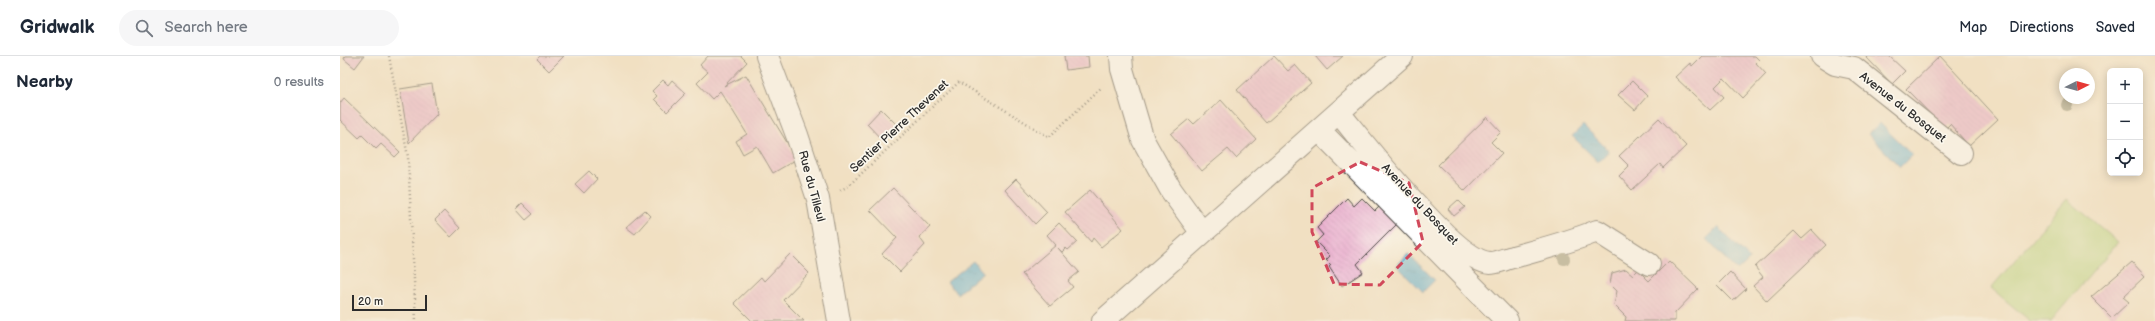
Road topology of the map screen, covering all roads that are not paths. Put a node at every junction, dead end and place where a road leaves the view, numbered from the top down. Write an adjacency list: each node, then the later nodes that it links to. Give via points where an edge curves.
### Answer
1 (767, 56): 10 (street, Rue du Tilleul, via 798,135 818,198)
2 (1402, 56): 5 (street)
3 (1822, 56): 7 (street, Avenue du Bosquet, via 1835,64 1854,68)
4 (1121, 63): 8 (street, via 1143,140 1151,157)
5 (1339, 113): 6 (street); 9 (street, Avenue du Bosquet, via 1428,216 1453,242 1474,257 1490,263 1597,231)
6 (1319, 130): 8 (street); 12 (street, Avenue du Bosquet)
7 (1961, 153)
8 (1202, 233): 11 (street)
9 (1649, 264)
10 (839, 321)
11 (1103, 321)
12 (1506, 321)

